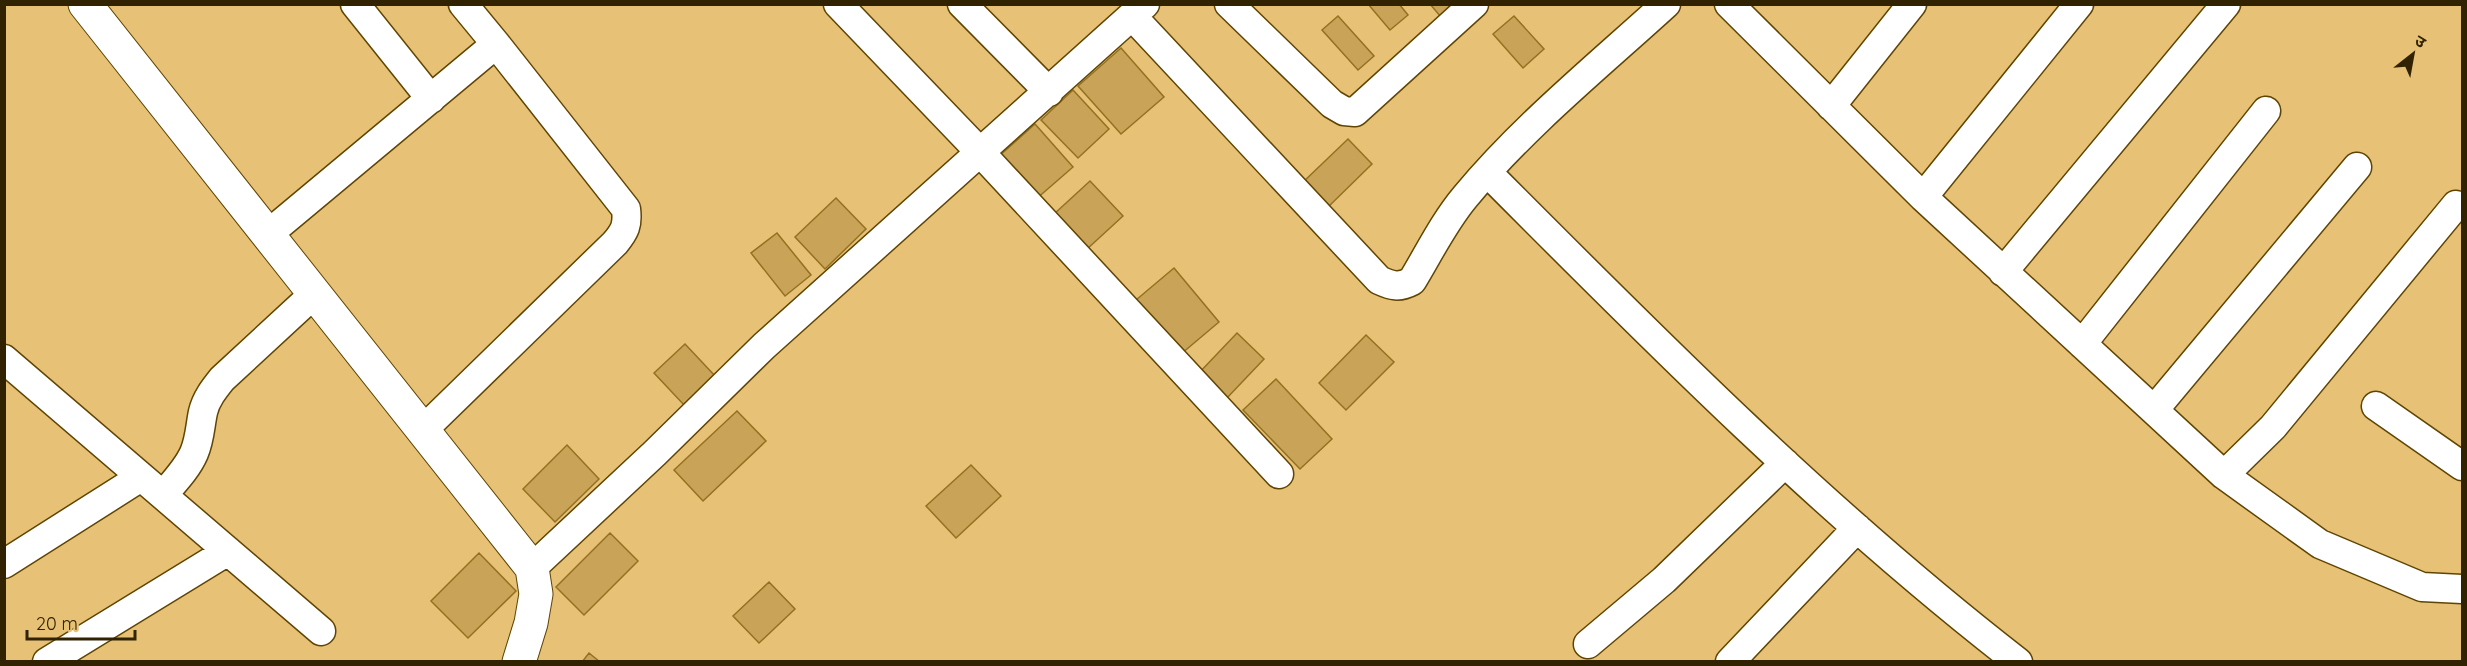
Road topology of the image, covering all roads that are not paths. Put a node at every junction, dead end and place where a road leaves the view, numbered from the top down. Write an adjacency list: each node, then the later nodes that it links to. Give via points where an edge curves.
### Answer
1 (85, 4): 24 (street)
2 (356, 4): 16 (street)
3 (463, 4): 14 (street)
4 (838, 4): 19 (street)
5 (962, 4): 15 (street)
6 (1229, 4): 7 (street, via 1332,104 1355,112)
7 (1474, 4)
8 (1666, 4): 21 (street)
9 (1729, 4): 17 (street)
10 (1912, 4): 17 (street)
11 (2079, 4): 22 (street)
12 (2226, 4): 25 (street)
13 (1139, 10): 15 (street); 21 (street, via 1379,279 1389,285 1402,287 1412,281 1464,199)
14 (496, 44): 16 (street); 31 (street, via 626,209 626,231)
15 (1049, 92): 19 (street)
16 (432, 99): 24 (street)
17 (1831, 106): 22 (street)
18 (2266, 111): 27 (street)
19 (979, 151): 34 (street); 41 (street, via 764,346)
20 (2357, 166): 30 (street)
21 (1487, 172): 32 (street, via 1672,358)
22 (1923, 197): 25 (street)
23 (2456, 205): 35 (street, via 2273,427)
24 (267, 235): 26 (street)
25 (2003, 272): 27 (street)
26 (314, 294): 31 (street); 37 (street, via 211,392 194,454)
27 (2082, 344): 30 (street)
28 (4, 360): 36 (street)
29 (2376, 406): 33 (street)
30 (2154, 410): 35 (street)
31 (423, 430): 41 (street)
32 (1785, 463): 38 (street); 44 (street, via 1664,580)
33 (2463, 466)
34 (1279, 474)
35 (2224, 475): 42 (street, via 2320,544 2422,587)
36 (141, 477): 37 (street); 40 (street)
37 (163, 495): 39 (street)
38 (1857, 528): 47 (street); 48 (street)
39 (228, 551): 43 (street); 45 (street)
40 (4, 564)
41 (532, 568): 46 (street, via 536,594)
42 (2463, 589)
43 (321, 631)
44 (1588, 644)
45 (47, 662)
46 (519, 662)
47 (1730, 662)
48 (2018, 662)

